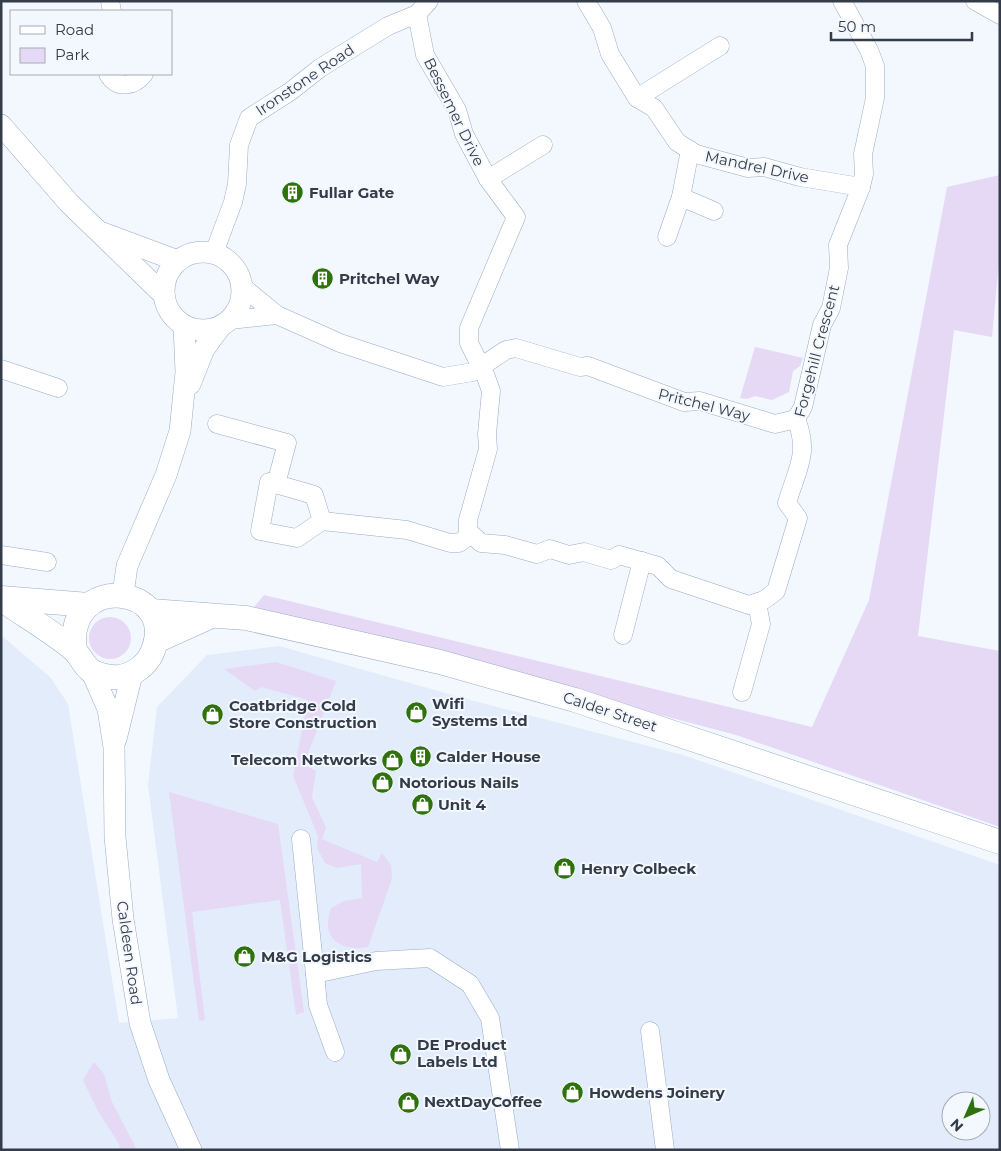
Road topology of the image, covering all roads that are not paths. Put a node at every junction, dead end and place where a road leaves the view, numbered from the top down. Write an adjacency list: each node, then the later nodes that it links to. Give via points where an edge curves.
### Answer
1 (429, 1): 5 (street, Ironstone Road)
2 (586, 1): 10 (street, Mandrel Drive, via 602,28 610,54)
3 (842, 1): 15 (street, Forgehill Crescent, via 875,66 875,98 863,154)
4 (977, 3): 6 (street)
5 (417, 14): 14 (street, Bessemer Drive, via 425,55 457,110 464,134); 20 (street, Ironstone Road, via 388,26 320,68 249,118 239,146 233,202)
6 (1000, 15)
7 (720, 46): 10 (street)
8 (109, 75): 9 (street, via 114,81 127,85)
9 (143, 75)
10 (637, 98): 13 (street, Mandrel Drive, via 654,108 677,142)
11 (1, 125): 18 (street, via 68,203)
12 (543, 145): 14 (street, Bessemer Drive)
13 (690, 150): 15 (street, Mandrel Drive, via 748,168 764,167); 16 (street)
14 (488, 180): 27 (street, Bessemer Drive, via 516,217 469,328 469,343)
15 (861, 188): 31 (street, Forgehill Crescent, via 838,245 839,268 831,308 822,325 804,407)
16 (681, 197): 17 (street); 19 (street)
17 (714, 210)
18 (96, 230): 21 (street); 23 (street)
19 (667, 237)
20 (214, 253): 21 (street, via 195,253); 22 (street, via 234,265)
21 (178, 261): 23 (street, via 165,282)
22 (243, 287): 24 (street, Pritchel Way); 25 (street, via 238,311)
23 (164, 295): 26 (street, via 174,318)
24 (277, 315): 25 (street); 27 (street, Pritchel Way, via 340,343 443,377 473,372)
25 (225, 324): 26 (street, via 208,330); 30 (street, via 204,349)
26 (184, 326): 30 (street)
27 (481, 367): 31 (street, Pritchel Way, via 506,350 516,348 580,367 588,366 684,402 700,401 775,424); 35 (street, via 491,391 488,449 468,520)
28 (1, 369): 29 (street)
29 (58, 388)
30 (184, 403): 39 (street, via 180,431 166,475 127,566)
31 (796, 419): 41 (street, Forgehill Crescent, via 804,449 787,502 798,518 776,591)
32 (217, 424): 33 (street, via 287,443)
33 (276, 484): 34 (street, via 314,495); 34 (street, via 269,482 260,531 297,538)
34 (322, 521): 35 (street, via 407,530 450,543 458,543)
35 (471, 534): 37 (street, via 481,543 505,545 537,554 550,549 569,555 584,552 611,560 619,555)
36 (1, 555): 38 (street)
37 (642, 561): 41 (street, via 658,566 671,579 749,605); 45 (street)
38 (47, 562)
39 (123, 594): 42 (main road, via 99,599); 43 (main road, Calder Street)
40 (1, 598): 42 (main road); 47 (main road)
41 (757, 603): 50 (street, via 761,624)
42 (89, 605): 47 (main road, via 75,626)
43 (151, 610): 44 (main road, Calder Street); 46 (main road)
44 (211, 616): 46 (main road, Calder Street); 53 (main road, Calder Street, via 246,618 440,662 575,700)
45 (623, 635)
46 (156, 641): 49 (main road, via 151,655)
47 (75, 651): 48 (main road)
48 (91, 670): 49 (main road, via 104,676); 51 (street, Caldeen Road, via 108,709)
49 (132, 674): 51 (street, Caldeen Road)
50 (742, 692)
51 (114, 747): 57 (street, Caldeen Road, via 115,837 123,919 140,1023 159,1080)
52 (301, 839): 54 (street)
53 (1000, 842)
54 (315, 974): 56 (street, via 318,1005); 58 (street, via 376,961 430,958 470,984 490,1018)
55 (650, 1031): 59 (street)
56 (335, 1052)
57 (190, 1150)
58 (510, 1150)
59 (665, 1150)

